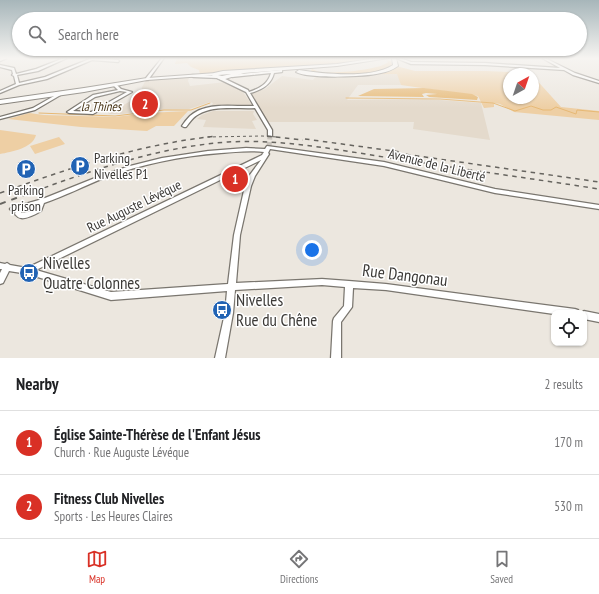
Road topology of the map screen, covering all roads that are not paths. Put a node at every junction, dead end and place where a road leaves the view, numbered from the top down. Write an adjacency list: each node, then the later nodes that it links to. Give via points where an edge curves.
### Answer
1 (14, 75): 15 (street)
2 (54, 75): 15 (street)
3 (149, 75): 13 (street)
4 (232, 75): 12 (main road)
5 (240, 75): 12 (street)
6 (276, 75): 18 (street)
7 (322, 75): 8 (main road)
8 (332, 75)
9 (576, 75): 14 (street)
10 (192, 76): 11 (street); 11 (main road); 13 (main road)
11 (216, 76): 12 (main road)
12 (226, 76): 17 (street)
13 (146, 79): 16 (main road)
14 (599, 82)
15 (18, 84): 20 (street)
16 (115, 85): 19 (street); 21 (main road)
17 (238, 86): 18 (street); 22 (street)
18 (260, 89): 22 (street)
19 (120, 90): 19 (street, via 94,96 69,112 90,113 130,92)
20 (0, 92)
21 (62, 93): 23 (main road); 25 (street, via 34,109)
22 (248, 93): 24 (street)
23 (0, 101)
24 (256, 107): 26 (street, via 206,109 191,116); 27 (street, via 270,130)
25 (1, 118)
26 (184, 126)
27 (270, 135)
28 (267, 152): 29 (street); 30 (street, Avenue de la Liberté, via 238,150 178,156 118,172); 32 (street, Avenue de la Liberté, via 384,164 495,191)
29 (256, 163): 35 (street, Rue Auguste Lévéque); 38 (street, via 246,192 237,235)
30 (42, 200): 31 (street, Avenue de la Liberté); 31 (street, via 39,210 30,214 18,214)
31 (20, 207): 33 (street, Avenue de la Liberté)
32 (599, 207)
33 (13, 209)
34 (4, 266): 35 (street, Rue Dangonau); 36 (street)
35 (28, 271): 38 (street, Rue Dangonau, via 111,296)
36 (0, 280)
37 (350, 284): 38 (street, Rue Dangonau, via 322,282); 39 (street, Rue Dangonau); 43 (street, via 348,307 337,321)
38 (231, 286): 42 (street, via 229,313)
39 (554, 310)
40 (587, 316): 41 (street)
41 (599, 318)
42 (220, 358)
43 (336, 358)

